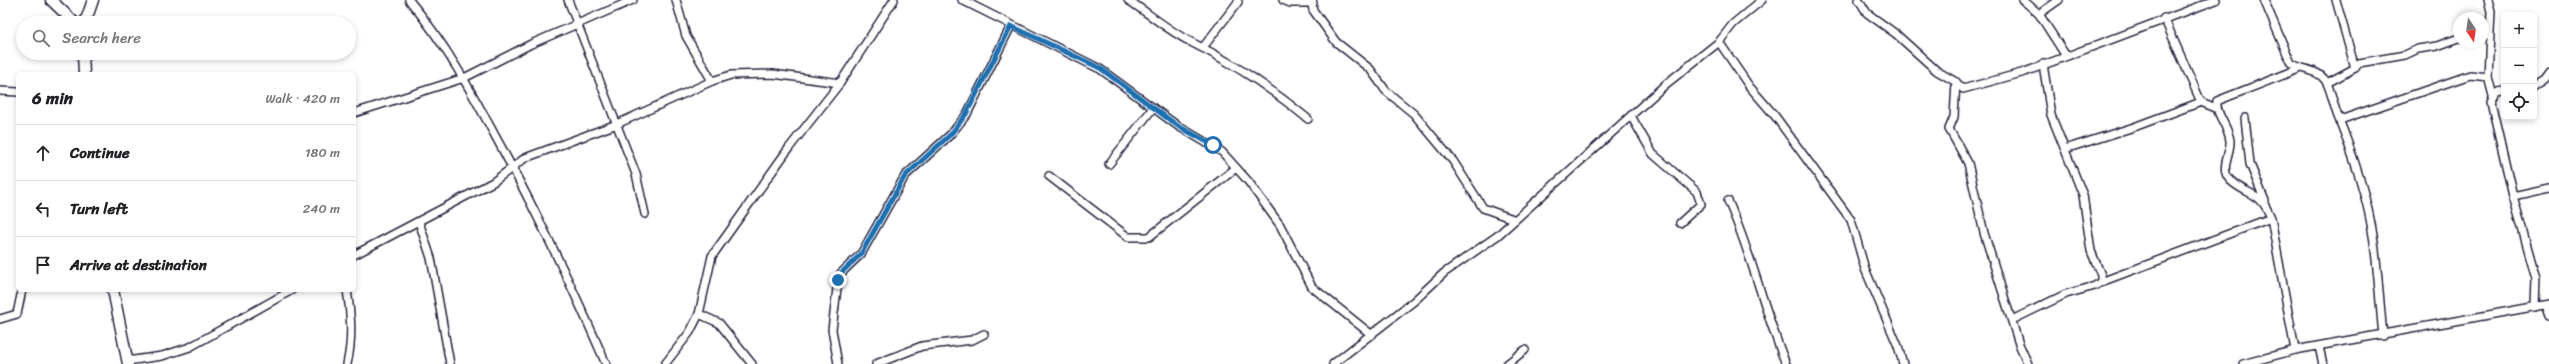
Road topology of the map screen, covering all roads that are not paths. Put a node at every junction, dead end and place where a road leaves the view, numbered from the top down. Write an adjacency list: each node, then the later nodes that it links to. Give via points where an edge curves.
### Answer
1 (51, 0): 23 (main road)
2 (93, 0): 24 (main road)
3 (409, 0): 40 (street, via 426,20)
4 (568, 0): 26 (street)
5 (633, 0): 26 (street)
6 (676, 0): 41 (street, via 686,36)
7 (894, 0): 43 (street)
8 (962, 0): 27 (street)
9 (1128, 0): 31 (street, via 1189,41)
10 (1283, 0): 20 (street, via 1290,3)
11 (1762, 0): 30 (street, via 1733,24)
12 (1859, 0): 42 (street, via 1867,13 1937,71)
13 (2023, 0): 22 (street)
14 (2059, 0): 22 (street)
15 (2216, 0): 21 (street)
16 (2264, 0): 35 (street, via 2291,63)
17 (2336, 0): 36 (street)
18 (2488, 0): 28 (street, via 2492,11)
19 (1238, 2): 31 (street)
20 (1312, 2): 70 (street, via 1313,10 1336,42 1370,69 1386,91 1414,114 1453,161 1483,208)
21 (2207, 2): 25 (street)
22 (2039, 14): 32 (street)
23 (67, 16)
24 (87, 16)
25 (2164, 18): 32 (street); 50 (street)
26 (578, 25): 40 (street, via 531,44); 58 (street)
27 (1011, 26): 51 (street, via 1100,68); 97 (street, via 966,114 951,134 905,176 861,254 841,273 832,330)
28 (2491, 30): 39 (street)
29 (2453, 40): 36 (street, via 2405,55 2368,60 2359,63)
30 (1719, 42): 54 (street); 102 (street, via 1749,86 1775,116 1851,220 1865,269 1898,346)
31 (1204, 46): 55 (street, via 1278,94)
32 (2066, 56): 34 (street)
33 (83, 60): 37 (main road)
34 (2043, 64): 42 (street, via 1963,90); 59 (street, via 2051,115)
35 (2303, 68): 44 (street, via 2318,74); 52 (street, via 2217,101)
36 (2355, 68): 44 (street)
37 (84, 72)
38 (2549, 73): 45 (street)
39 (2488, 77): 49 (street); 57 (street, via 2470,76)
40 (464, 78): 53 (street); 61 (street)
41 (712, 81): 43 (street, via 732,75 773,74); 58 (street)
42 (1956, 82): 84 (street, via 1954,117 1949,129 1968,163 1984,233)
43 (840, 83): 81 (street, via 789,148 712,256)
44 (2327, 83): 57 (street)
45 (2537, 84)
46 (0, 91): 47 (street)
47 (16, 92)
48 (2501, 92): 49 (street)
49 (2493, 96): 65 (street, via 2491,102)
50 (2201, 102): 52 (street); 59 (street, via 2134,128)
51 (1153, 108): 60 (street); 62 (street, via 1178,126 1213,145)
52 (2216, 108): 67 (street, via 2230,140 2226,175)
53 (356, 112)
54 (1631, 116): 70 (street); 72 (street, via 1653,154 1701,198 1701,204)
55 (1308, 118)
56 (2245, 118): 67 (street, via 2250,164)
57 (2340, 120): 87 (street, via 2363,192 2374,242)
58 (617, 124): 61 (street, via 525,158); 68 (street, via 636,174)
59 (2065, 149): 74 (street, via 2083,195 2091,251 2101,275)
60 (1109, 164)
61 (512, 167): 71 (street, via 493,182); 94 (street, via 567,274)
62 (1236, 168): 63 (street, via 1149,237 1128,237); 86 (street, via 1280,225 1312,287)
63 (1049, 176)
64 (2549, 188): 65 (street)
65 (2513, 196): 80 (street, via 2536,278)
66 (1728, 201): 101 (street, via 1740,228 1773,332)
67 (2266, 204): 69 (street)
68 (645, 214)
69 (2271, 218): 74 (street); 90 (street)
70 (1513, 219): 86 (street, via 1497,236 1444,273)
71 (419, 222): 73 (street); 93 (street, via 431,258)
72 (1680, 223)
73 (356, 254)
74 (2101, 282): 84 (street, via 2066,294)
75 (22, 292): 83 (street, via 17,314)
76 (113, 292): 91 (main road)
77 (288, 292): 91 (street, via 190,347)
78 (347, 292): 92 (street, via 352,339)
79 (2547, 305): 80 (street); 82 (street)
80 (2535, 307): 87 (street)
81 (699, 314): 95 (street, via 690,332); 96 (street, via 719,323)
82 (2549, 316)
83 (0, 319)
84 (2012, 320): 103 (street)
85 (984, 334): 98 (street, via 972,340 922,346)
86 (1372, 335): 99 (street)
87 (2383, 336): 88 (street)
88 (2319, 347): 90 (street); 105 (street)
89 (1525, 350): 100 (street)
90 (2294, 350): 104 (street)
91 (128, 363)
92 (347, 364)
93 (450, 364)
94 (606, 364)
95 (665, 364)
96 (752, 364)
97 (838, 364)
98 (876, 364)
99 (1333, 364)
100 (1507, 364)
101 (1786, 364)
102 (1903, 364)
103 (2028, 364)
104 (2243, 364)
105 (2323, 364)

